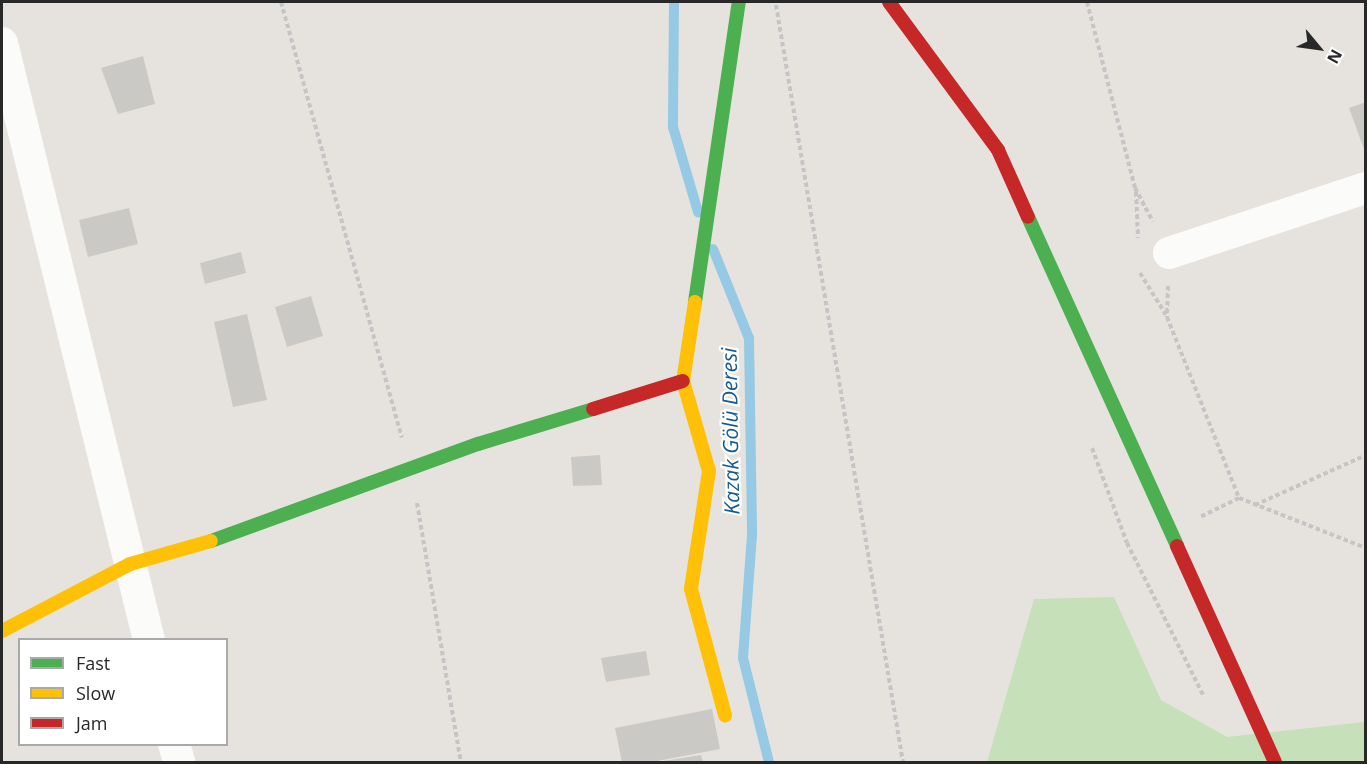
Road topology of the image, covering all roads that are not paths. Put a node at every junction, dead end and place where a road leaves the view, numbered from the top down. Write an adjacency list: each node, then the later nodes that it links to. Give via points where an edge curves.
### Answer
1 (739, 2): 6 (street)
2 (889, 2): 13 (street, via 998,150)
3 (2, 44): 7 (street)
4 (1365, 188): 5 (street)
5 (1169, 253)
6 (683, 381): 7 (street, via 411,469 248,531); 10 (street, via 709,471 691,589)
7 (130, 564): 8 (street); 9 (street)
8 (2, 631)
9 (149, 638)
10 (725, 715)
11 (175, 746): 12 (street)
12 (179, 762)
13 (1275, 762)

